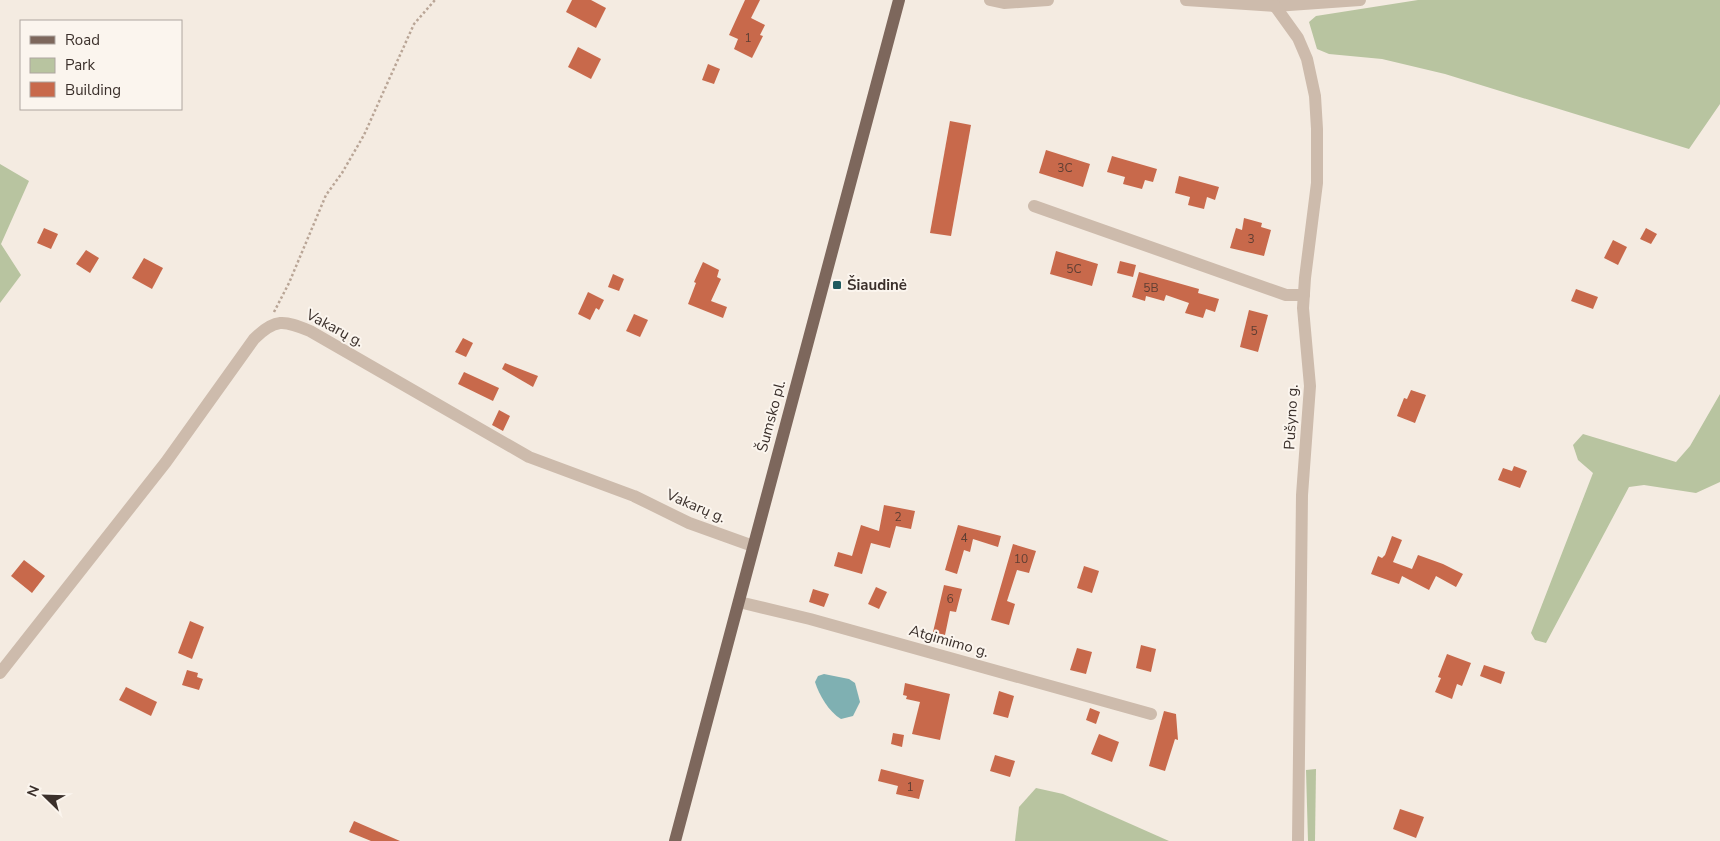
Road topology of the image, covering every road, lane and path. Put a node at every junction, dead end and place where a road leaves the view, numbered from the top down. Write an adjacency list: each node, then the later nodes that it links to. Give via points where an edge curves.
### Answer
1 (435, 0): 10 (path, via 414,24 364,135 326,194 289,283)
2 (899, 0): 11 (main road, Šumsko pl.)
3 (990, 0): 4 (street, via 1004,3)
4 (1048, 0)
5 (1186, 0): 7 (street)
6 (1360, 0): 7 (street)
7 (1275, 6): 9 (street, Pušyno g., via 1298,38 1307,59 1315,96 1317,183)
8 (1034, 206): 9 (street, via 1286,295)
9 (1304, 295): 16 (street, Pušyno g., via 1310,386 1302,495)
10 (266, 327): 11 (street, Vakarų g., via 284,322 310,331 529,457 634,496 689,523); 13 (street, via 166,462)
11 (753, 546): 12 (main road, Šumsko pl.)
12 (738, 602): 14 (street, Atgimimo g.); 15 (main road, Šumsko pl.)
13 (0, 673)
14 (1151, 714)
15 (675, 841)
16 (1298, 841)

